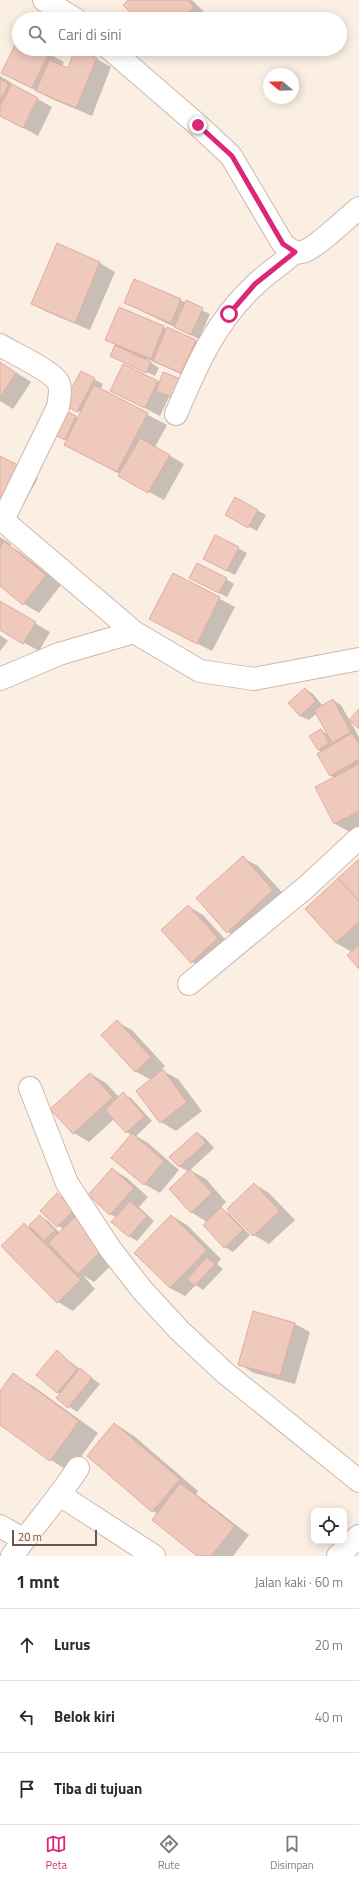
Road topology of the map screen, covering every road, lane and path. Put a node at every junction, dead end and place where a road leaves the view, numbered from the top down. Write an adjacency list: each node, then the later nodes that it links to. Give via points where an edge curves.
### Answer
1 (44, 0): 2 (street)
2 (64, 12)
3 (118, 56): 5 (street, via 232,156)
4 (359, 208): 5 (street, via 315,245)
5 (290, 257): 7 (street, via 255,284 229,314 202,354)
6 (0, 345): 8 (street, via 52,375 59,383 60,394 58,407)
7 (176, 414)
8 (1, 519): 9 (street)
9 (134, 632): 10 (street, via 200,671 254,678); 11 (street, via 59,654)
10 (359, 659)
11 (0, 679)
12 (359, 838): 13 (street, via 304,888)
13 (189, 984)
14 (30, 1088): 16 (street, via 67,1183 111,1250 143,1291 179,1330 224,1372)
15 (78, 1468): 17 (street)
16 (359, 1481)
17 (60, 1495): 20 (street); 21 (street)
18 (0, 1526): 20 (street)
19 (359, 1536): 22 (street)
20 (18, 1548)
21 (154, 1556)
22 (338, 1556)

